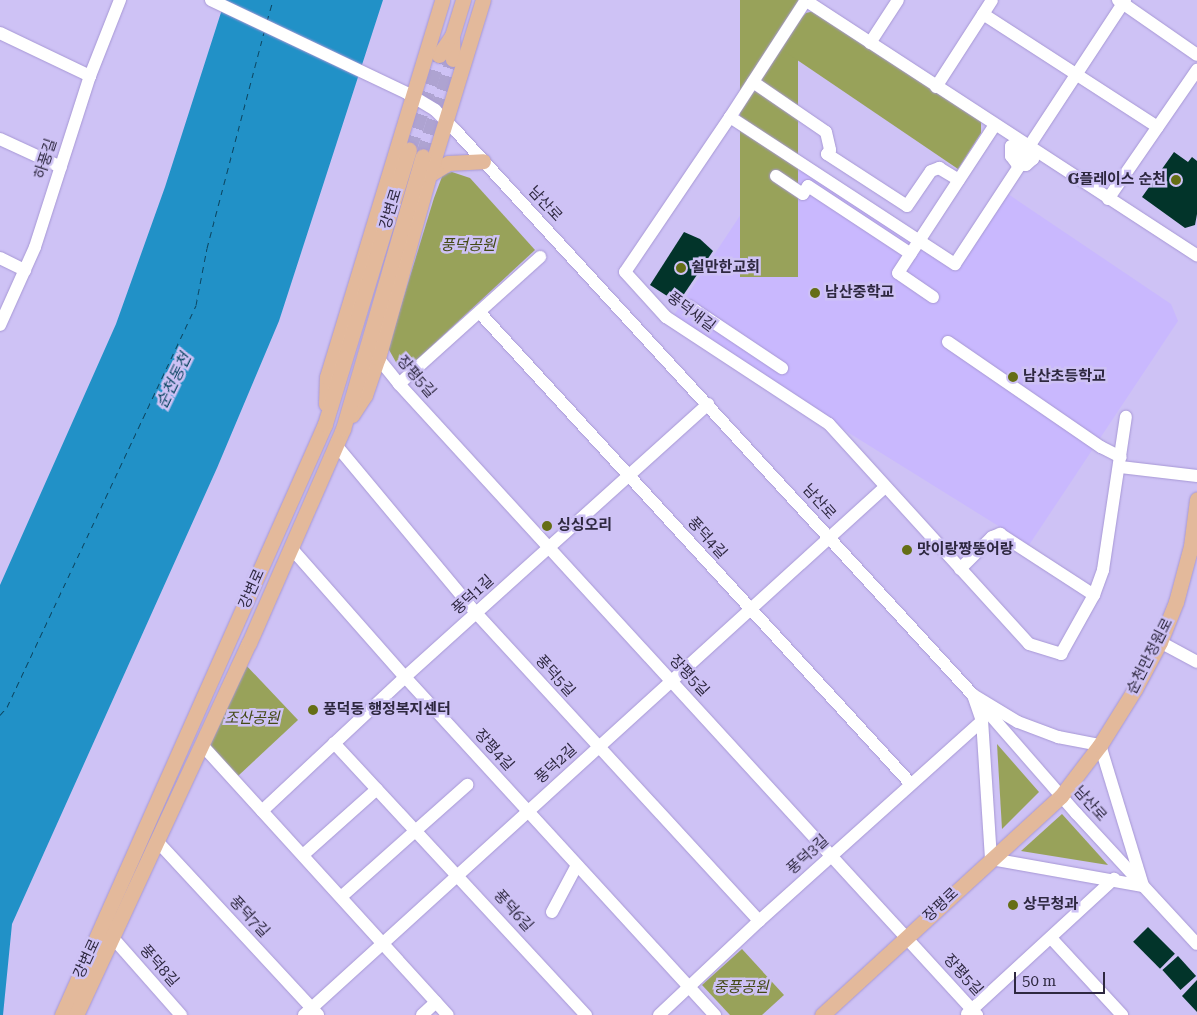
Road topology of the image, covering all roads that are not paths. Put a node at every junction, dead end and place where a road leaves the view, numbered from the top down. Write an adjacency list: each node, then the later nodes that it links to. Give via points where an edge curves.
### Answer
1 (120, 0): 17 (street, 하풍길)
2 (212, 0): 20 (street, 남산로)
3 (442, 0): 20 (main road)
4 (463, 0): 14 (main road)
5 (483, 0): 22 (main road)
6 (806, 0): 12 (street, 풍덕새길); 18 (street, 풍덕새길)
7 (898, 0): 12 (street)
8 (992, 0): 10 (street)
9 (1122, 1): 13 (street); 16 (street)
10 (983, 14): 16 (street); 19 (street)
11 (0, 34): 17 (street)
12 (870, 43): 19 (street, 풍덕새길)
13 (1197, 55)
14 (446, 57)
15 (1197, 70): 24 (street)
16 (1076, 74): 24 (street); 26 (street)
17 (90, 76): 28 (street, 하풍길)
18 (753, 82): 21 (street, 풍덕새길); 31 (street, via 826,132 830,150 827,154 907,206 931,171 939,168)
19 (936, 87): 23 (street, 풍덕새길)
20 (410, 95): 22 (street, 남산로); 51 (main road, via 327,377)
21 (730, 117): 33 (street); 45 (street, 풍덕새길, via 625,272 666,317)
22 (445, 121): 27 (street, 남산로); 29 (main road)
23 (995, 125): 26 (street, 풍덕새길); 31 (street)
24 (1158, 127): 32 (street)
25 (0, 139): 28 (street)
26 (1024, 155): 32 (street, 풍덕새길); 33 (street, via 955,264)
27 (483, 161): 29 (main road, via 448,163); 49 (street, 남산로)
28 (61, 167): 38 (street, 하풍길)
29 (429, 175): 46 (main road)
30 (776, 176): 34 (street, via 803,194 808,186)
31 (959, 180): 33 (street)
32 (1108, 199): 35 (street, 풍덕새길)
33 (919, 241): 34 (street)
34 (911, 254): 39 (street, via 898,273)
35 (1197, 256)
36 (540, 257): 41 (street)
37 (0, 258): 38 (street)
38 (25, 270): 42 (street, 하풍길)
39 (933, 297)
40 (689, 306): 43 (street)
41 (480, 314): 48 (street); 56 (street, 풍덕4길)
42 (0, 326)
43 (723, 328): 45 (street); 47 (street)
44 (948, 342): 54 (street)
45 (711, 347): 57 (street, 풍덕새길, via 829,424)
46 (378, 358): 48 (street, 장평5길); 52 (main road, via 365,395)
47 (782, 368)
48 (399, 384): 60 (street, 장평5길)
49 (708, 404): 56 (street, 풍덕1길); 59 (street, 남산로)
50 (1126, 417): 54 (street, 풍덕새길)
51 (325, 424): 52 (main road, 강변로, via 416,153); 103 (main road, 강변로)
52 (342, 429): 53 (main road, 강변로)
53 (336, 445): 61 (main road, 강변로); 65 (street, 풍덕5길)
54 (1120, 462): 55 (street); 63 (street, 풍덕새길, via 1103,570)
55 (1197, 476)
56 (629, 477): 60 (street, 풍덕1길); 64 (street, 풍덕4길)
57 (885, 487): 59 (street, 풍덕2길); 62 (street, 풍덕새길)
58 (1197, 499): 66 (main road, 순천만정원로, via 1184,578)
59 (829, 537): 64 (street, 풍덕2길); 70 (street, 남산로)
60 (550, 548): 65 (street, 풍덕1길); 69 (street, 장평5길)
61 (292, 549): 68 (street, 장평4길); 73 (main road, 강변로)
62 (960, 569): 63 (street, via 992,537 1000,534); 63 (street, 풍덕새길, via 1028,644 1061,654)
63 (1094, 595)
64 (750, 609): 69 (street, 풍덕2길); 76 (street, 풍덕4길)
65 (477, 614): 68 (street, 풍덕1길); 75 (street, 풍덕5길)
66 (1160, 642): 67 (street); 74 (main road, 순천만정원로)
67 (1197, 662)
68 (405, 677): 72 (street, 풍덕1길); 81 (street, 장평4길)
69 (671, 680): 75 (street, 풍덕2길); 85 (street, 장평5길)
70 (973, 695): 71 (street); 74 (street, via 1018,722 1058,737); 79 (street, 남산로)
71 (982, 721): 76 (street, 풍덕3길); 86 (street)
72 (334, 743): 78 (street, 풍덕6길); 80 (street, 풍덕1길)
73 (202, 745): 80 (street); 83 (main road, 강변로)
74 (1100, 745): 79 (main road, 순천만정원로); 90 (street)
75 (598, 747): 81 (street, 풍덕2길); 93 (street, 풍덕5길)
76 (911, 784): 85 (street, 풍덕3길)
77 (467, 786): 82 (street)
78 (377, 789): 82 (street, 풍덕6길); 84 (street)
79 (1061, 796): 86 (main road, 장평로); 90 (street, 남산로)
80 (262, 811): 84 (street)
81 (528, 811): 87 (street, 장평4길); 88 (street, 풍덕2길)
82 (416, 830): 88 (street, 풍덕6길); 91 (street)
83 (157, 841): 95 (main road, 강변로); 101 (street, 풍덕7길)
84 (303, 856): 91 (street)
85 (832, 856): 93 (street, 풍덕3길); 94 (street, 장평5길)
86 (990, 859): 89 (street); 94 (main road, 장평로)
87 (578, 865): 92 (street); 99 (street, 장평4길)
88 (458, 875): 97 (street, 풍덕2길); 108 (street, 풍덕6길)
89 (1114, 879): 90 (street); 96 (street)
90 (1143, 886): 98 (street, 남산로)
91 (341, 898): 97 (street)
92 (552, 912)
93 (759, 921): 99 (street, 풍덕3길)
94 (907, 937): 102 (street, 장평5길); 111 (main road, 장평로)
95 (113, 938): 104 (main road, 강변로); 105 (street, 풍덕8길)
96 (1051, 938): 102 (street); 112 (street)
97 (383, 944): 100 (street); 101 (street, 풍덕2길)
98 (1197, 944)
99 (689, 987): 109 (street, 풍덕3길); 110 (street, 장평4길)
100 (436, 1002): 106 (street); 107 (street)
101 (311, 1013)
102 (972, 1013)
103 (62, 1015)
104 (76, 1015)
105 (181, 1015)
106 (422, 1015)
107 (448, 1015)
108 (586, 1015)
109 (659, 1015)
110 (715, 1015)
111 (822, 1015)
112 (1122, 1015)

